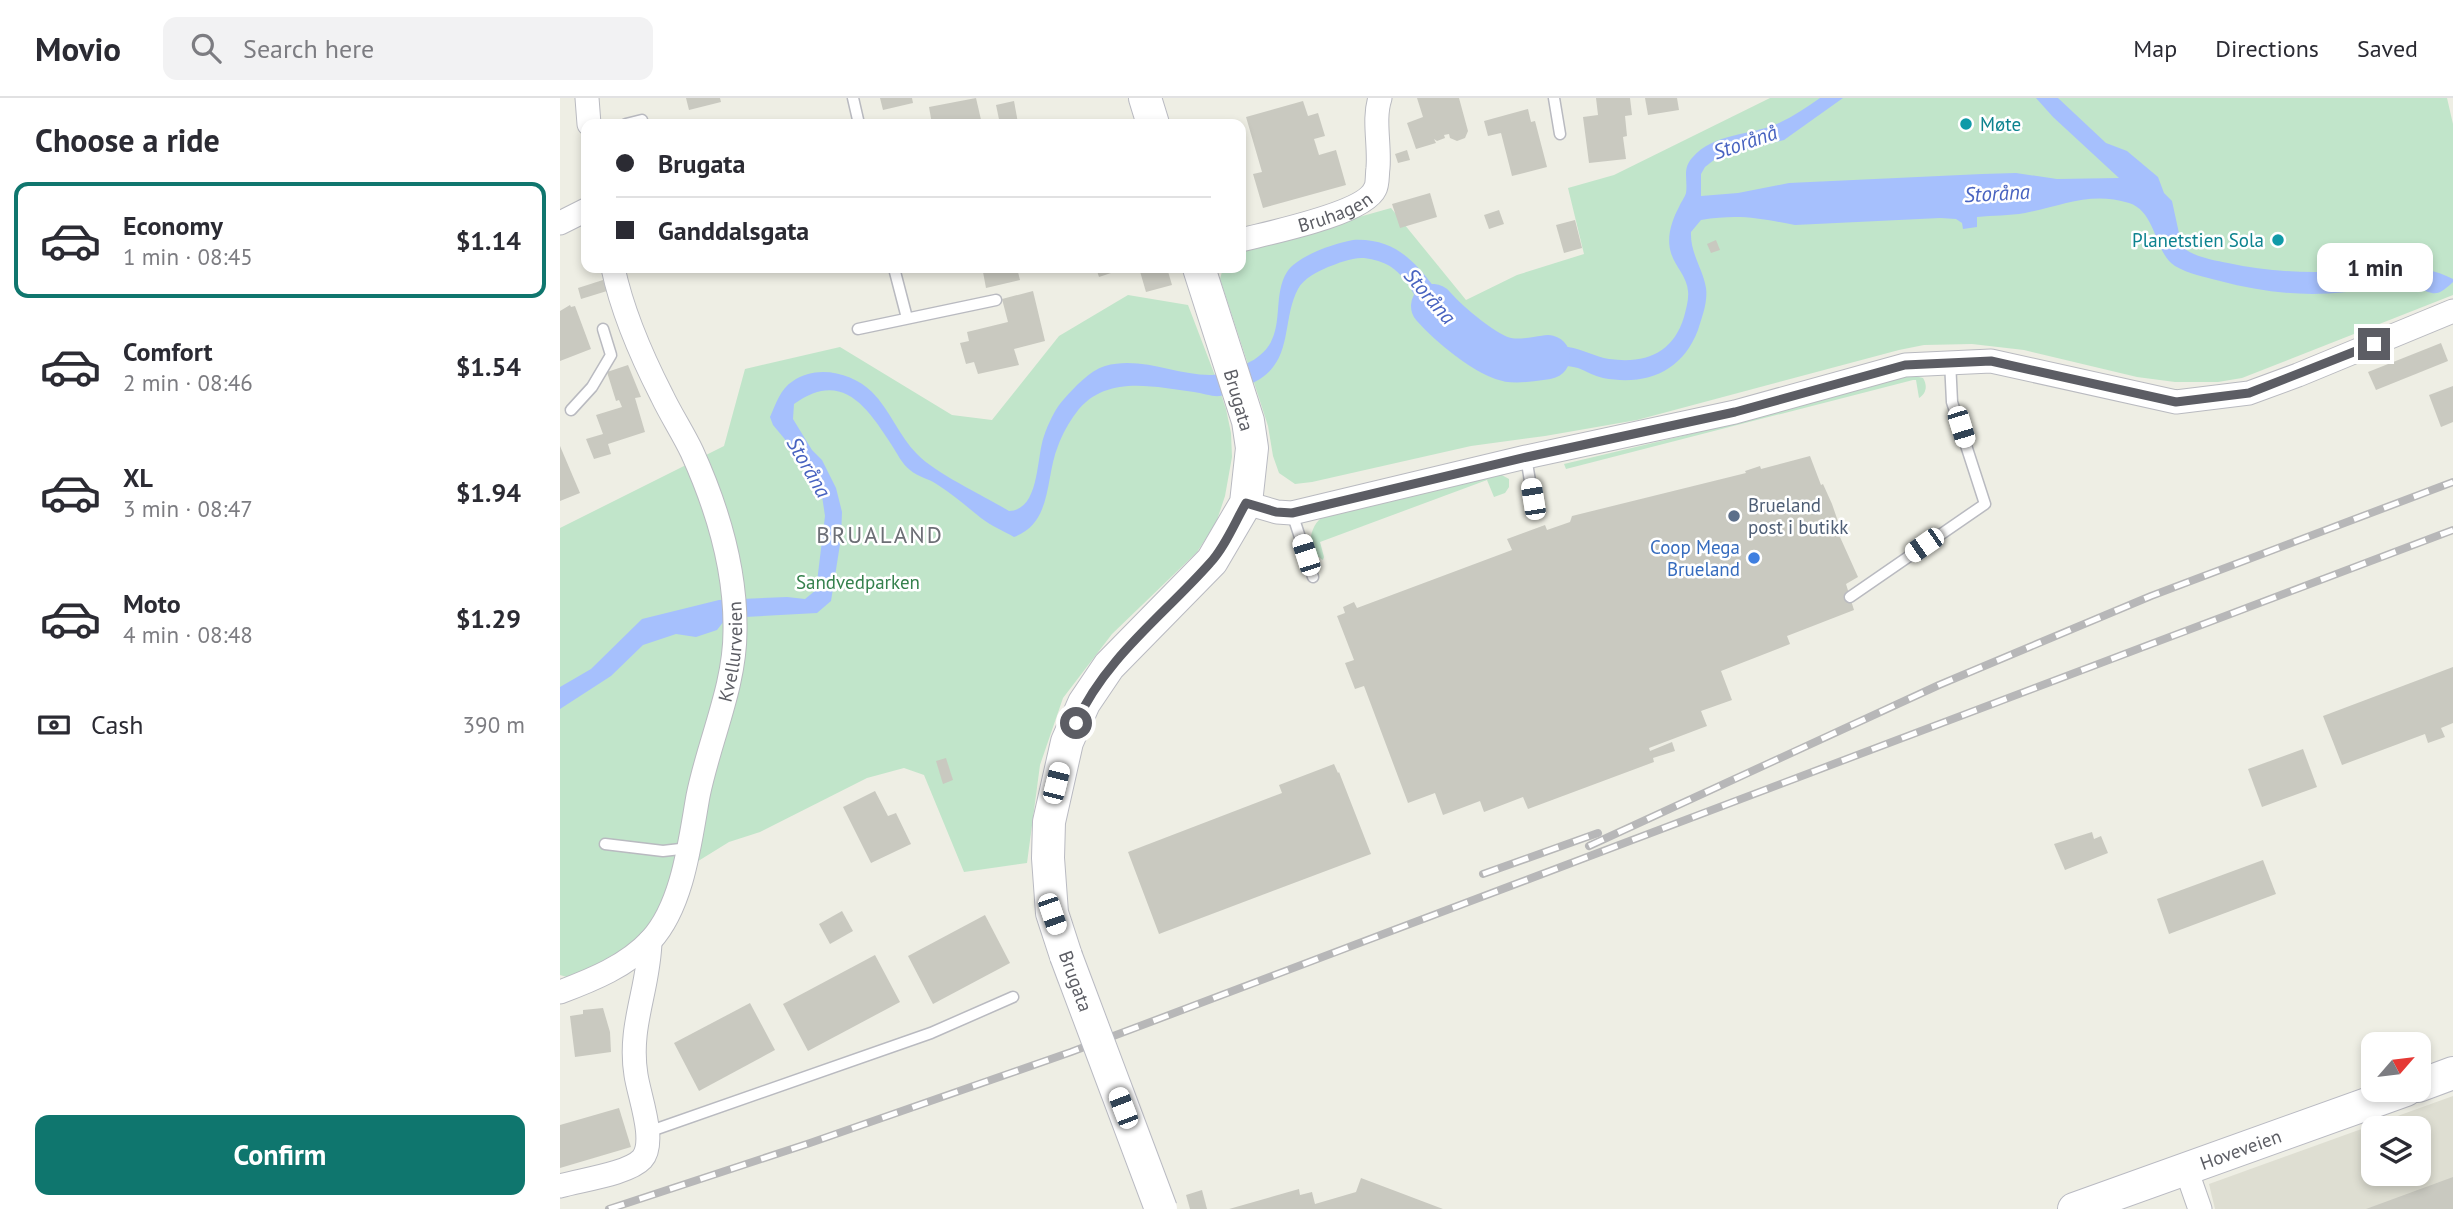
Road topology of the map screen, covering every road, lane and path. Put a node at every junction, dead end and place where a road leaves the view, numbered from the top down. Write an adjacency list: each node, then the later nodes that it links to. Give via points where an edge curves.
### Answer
1 (587, 98): 6 (street)
2 (853, 98): 7 (lane)
3 (1145, 98): 8 (street)
4 (1380, 98): 12 (street, Bruhagen, via 1376,189 1363,202)
5 (1554, 98): 9 (lane)
6 (589, 119)
7 (858, 119)
8 (1151, 119)
9 (1560, 134)
10 (581, 212): 11 (street)
11 (560, 223)
12 (1246, 239)
13 (614, 273): 30 (street, Kvellurveien, via 661,394 710,498 733,593 730,674)
14 (895, 273): 18 (lane)
15 (1201, 273): 25 (street, Brugata, via 1243,404 1252,448)
16 (996, 300): 18 (lane)
17 (2452, 311): 21 (street, via 2249,393 2212,399 2176,402 2020,366)
18 (907, 318): 20 (lane)
19 (603, 329): 22 (lane, via 611,355)
20 (858, 329)
21 (1950, 361): 23 (street, via 1905,365 1735,412); 28 (lane, via 1952,402 1985,504)
22 (571, 410)
23 (1527, 457): 24 (lane); 26 (street)
24 (1533, 499)
25 (1246, 503): 26 (street); 40 (street, Brugata, bridge, via 1212,561 1110,666 1084,703 1067,742 1049,822 1052,914)
26 (1292, 513): 27 (lane)
27 (1313, 577)
28 (1850, 597)
29 (605, 844): 30 (lane, via 663,851)
30 (689, 848): 31 (street, Kvellurveien, via 672,909)
31 (650, 941): 32 (street, Kvellurveien, via 616,967); 37 (street, via 650,964 633,1046)
32 (560, 992)
33 (1013, 998): 37 (lane, via 919,1037)
34 (2453, 1073): 35 (street)
35 (2431, 1081)
36 (2373, 1102): 38 (street, Hoveveien)
37 (647, 1132): 39 (street, via 648,1150 629,1167)
38 (2186, 1169): 41 (street, Hoveveien); 42 (street)
39 (560, 1186)
40 (1161, 1209)
41 (2074, 1209)
42 (2200, 1209)

